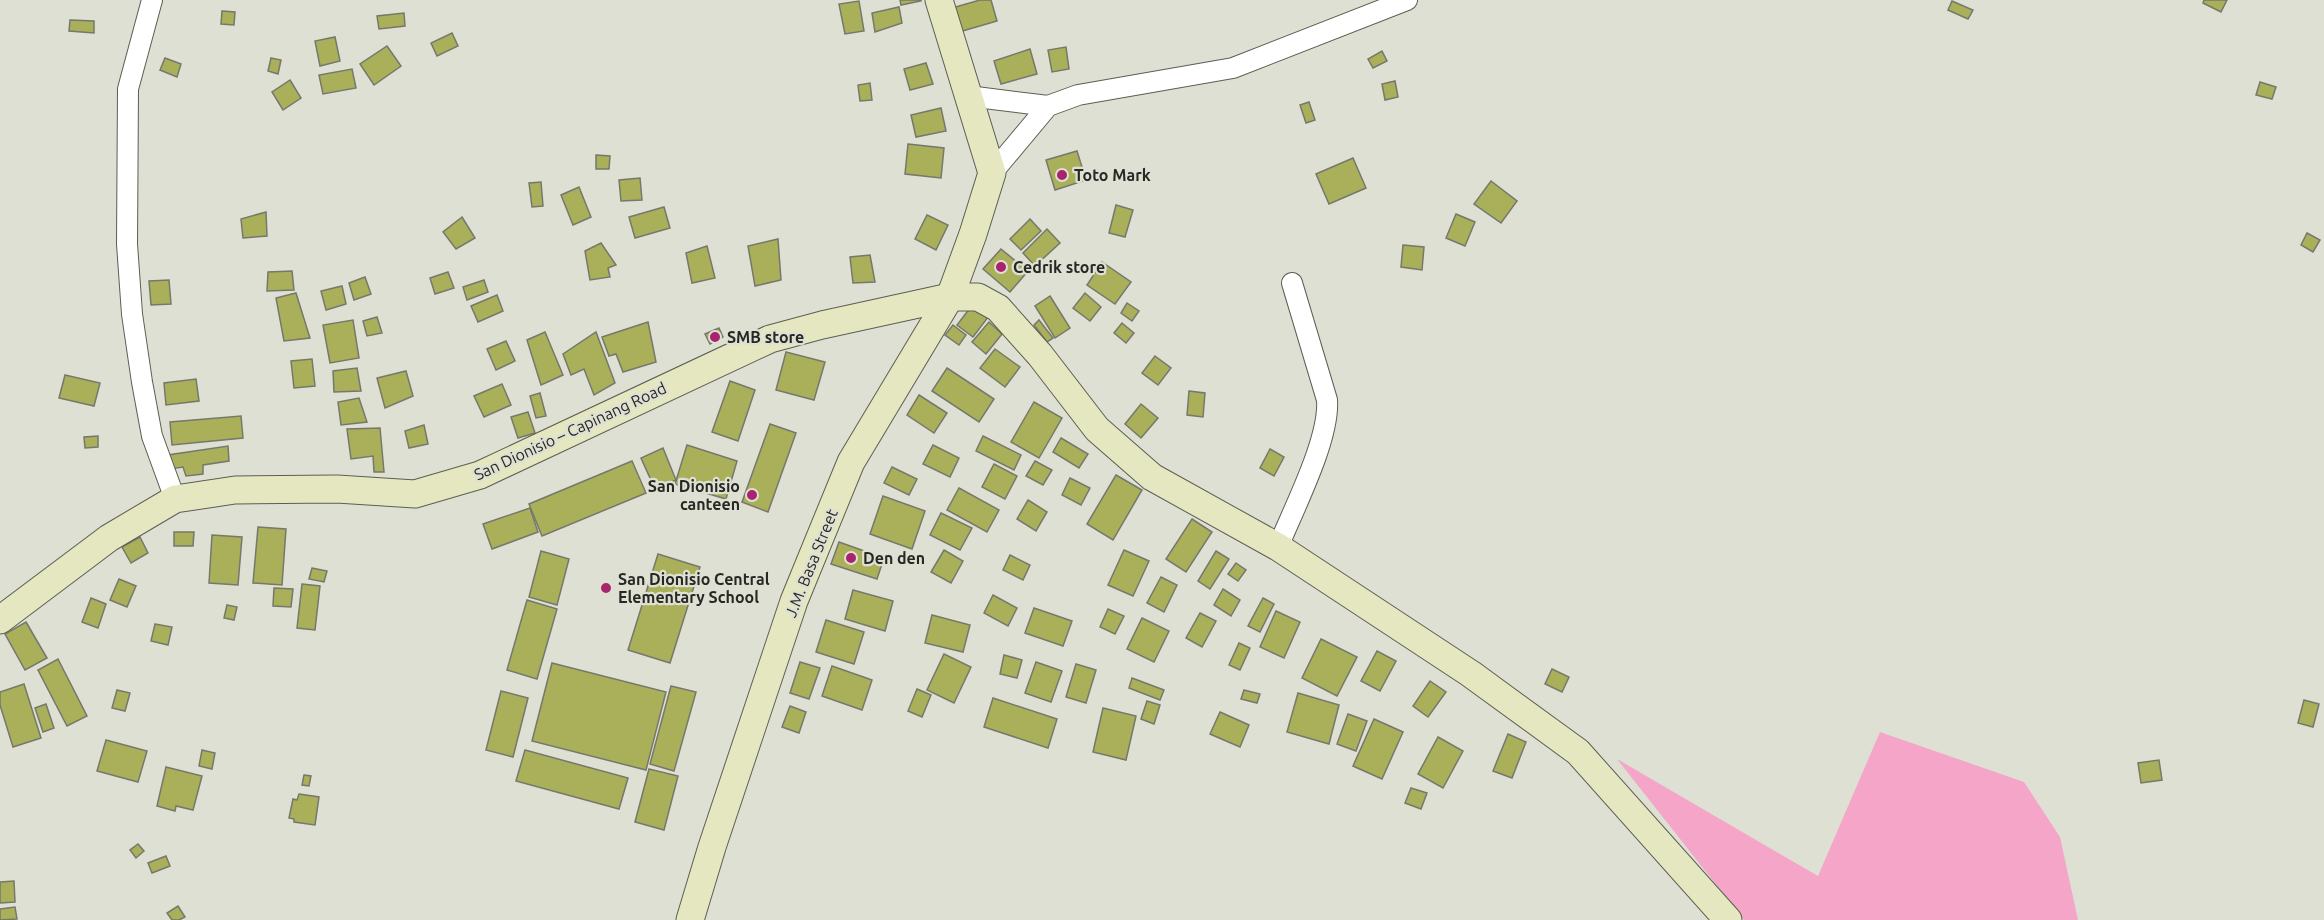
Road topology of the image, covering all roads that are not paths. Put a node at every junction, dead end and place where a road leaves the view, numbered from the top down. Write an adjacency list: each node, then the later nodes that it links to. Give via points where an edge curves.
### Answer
1 (152, 0): 9 (street, via 128,89 127,243 132,314 152,436)
2 (939, 0): 4 (main road)
3 (1407, 0): 5 (street, via 1233,68 1078,95)
4 (968, 96): 5 (street); 6 (main road)
5 (1048, 106): 6 (street)
6 (993, 173): 8 (main road, J.M. Basa Street)
7 (1292, 283): 10 (street, via 1327,400 1328,416)
8 (950, 297): 9 (main road, San Dionisio – Capinang Road, via 770,339 480,475 415,494 337,489 235,490); 10 (main road, San Dionisio – Capinang Road, via 978,297 999,308 1096,429 1152,477); 12 (main road, J.M. Basa Street, via 851,462 794,601)
9 (175, 499): 11 (main road, San Dionisio – Capinang Road, via 109,538)
10 (1278, 547): 13 (main road, San Dionisio – Capinang Road, via 1471,674 1578,752)
11 (0, 620)
12 (690, 920)
13 (1728, 920)

